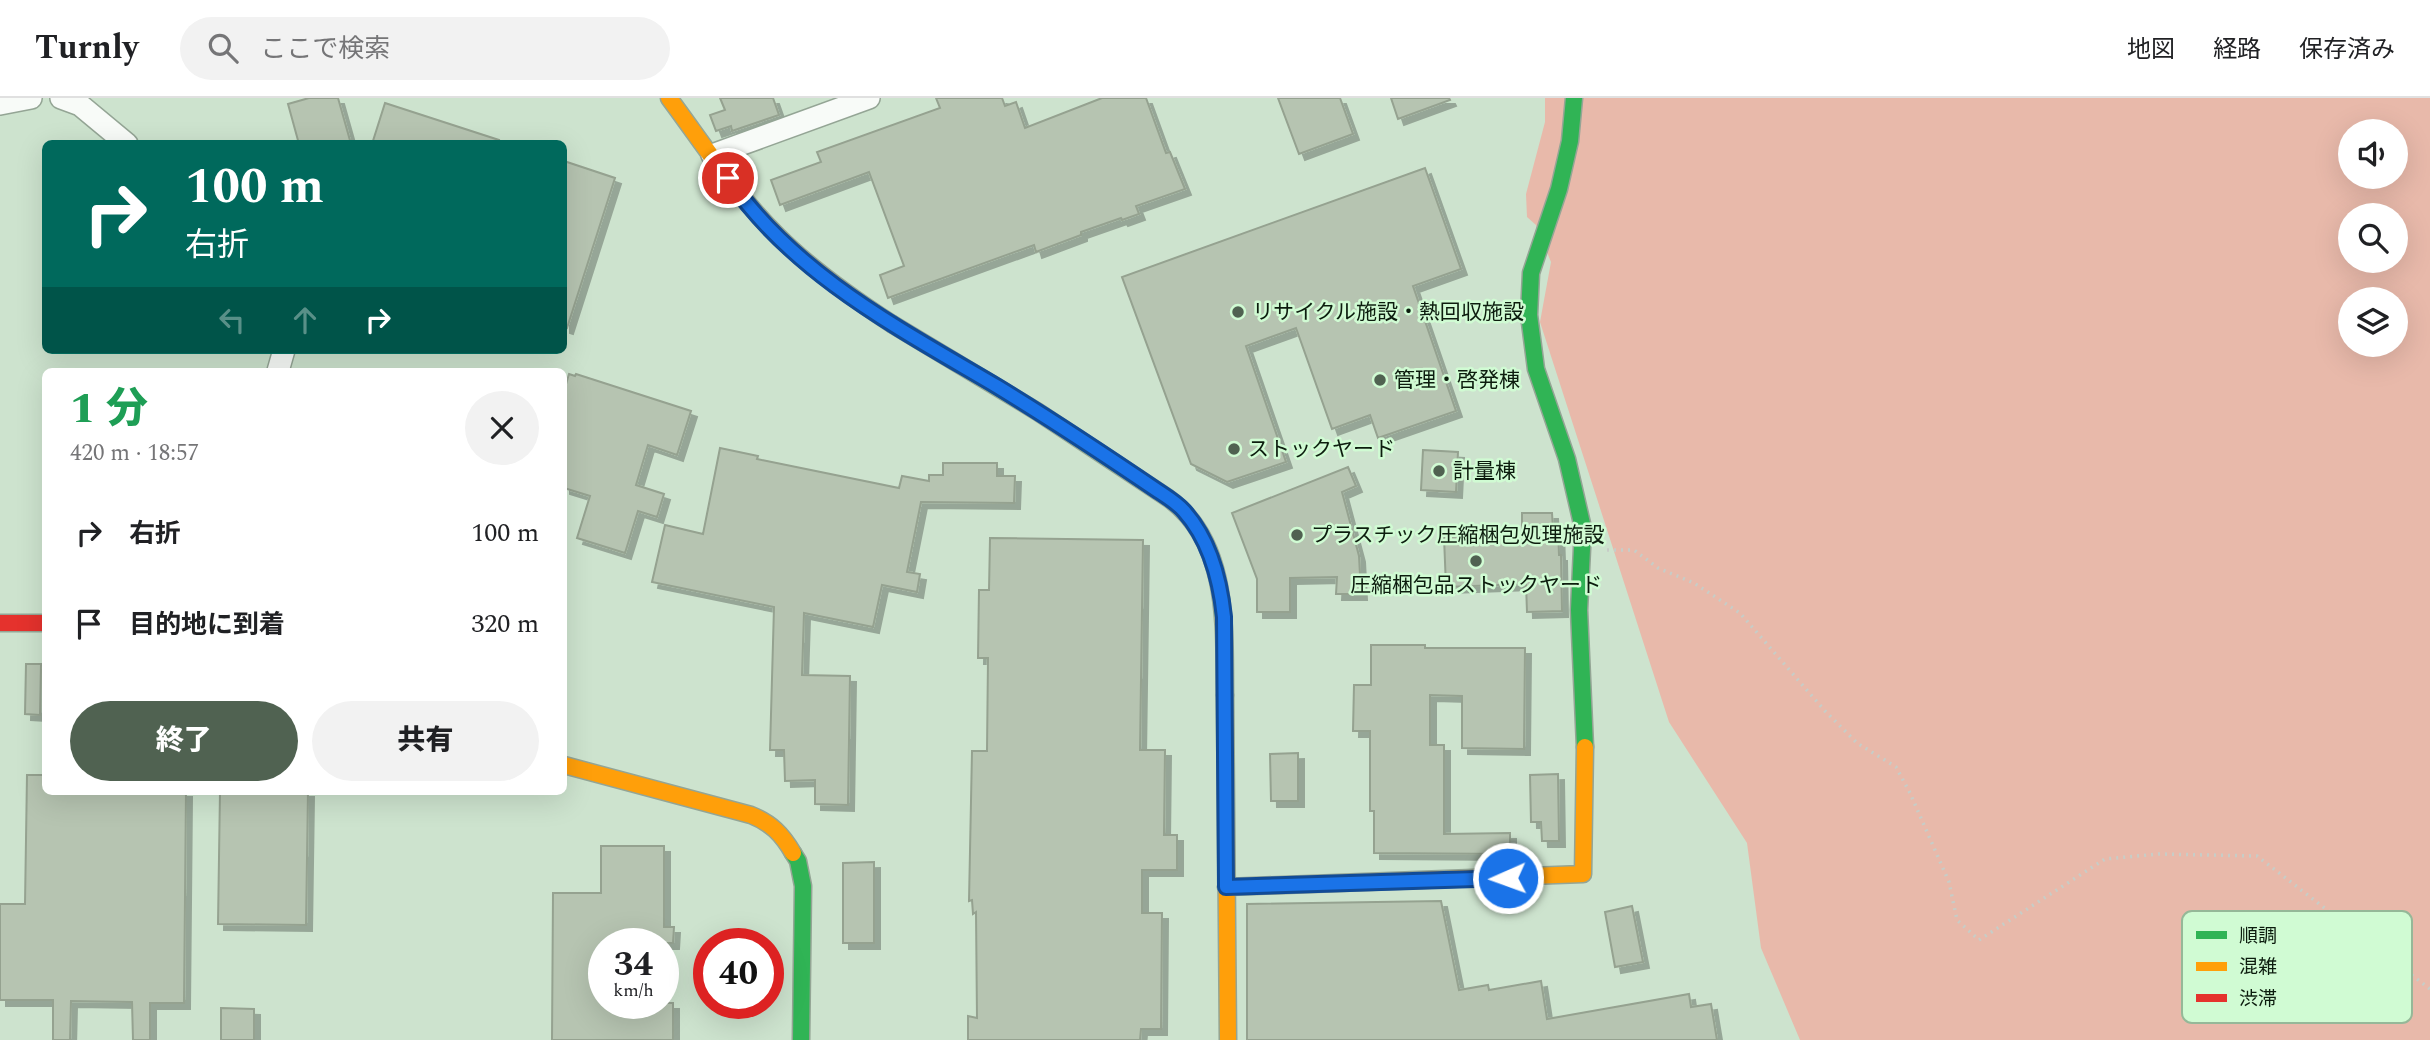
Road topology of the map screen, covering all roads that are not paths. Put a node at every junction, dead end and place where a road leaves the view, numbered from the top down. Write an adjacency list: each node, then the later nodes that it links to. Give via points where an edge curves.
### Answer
1 (31, 98): 6 (street)
2 (61, 98): 7 (street, via 80,105)
3 (669, 98): 8 (street)
4 (869, 98): 8 (street)
5 (1574, 98): 12 (street, via 1559,189 1531,273 1529,315 1536,369 1567,459 1583,528 1579,610 1585,746 1583,874)
6 (0, 104)
7 (122, 140)
8 (712, 155): 12 (street, via 752,209 796,254 846,294 1183,509 1212,559 1221,587)
9 (0, 623): 10 (street)
10 (42, 623)
11 (567, 766): 13 (street, via 751,815 783,836 798,861 803,886)
12 (1226, 887): 14 (street)
13 (800, 1040)
14 (1228, 1040)

